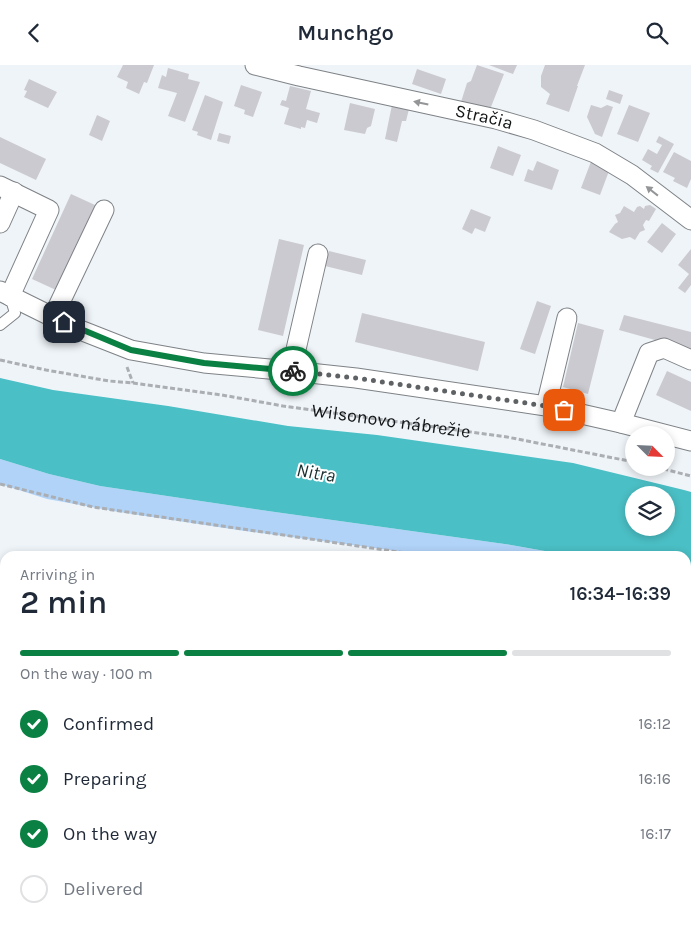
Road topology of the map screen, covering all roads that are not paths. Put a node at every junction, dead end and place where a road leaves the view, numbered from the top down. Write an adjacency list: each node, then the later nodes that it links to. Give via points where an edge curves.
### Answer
1 (255, 65): 4 (street, Stračia, one-way to 1, via 632,175 595,153 534,129)
2 (7, 189): 5 (street); 7 (street, via 49,211)
3 (104, 210): 8 (street)
4 (691, 220)
5 (1, 221)
6 (318, 253): 12 (street)
7 (5, 294): 8 (street, Wilsonovo nábrežie); 10 (lane, via 15,313)
8 (53, 317): 12 (street, Wilsonovo nábrežie, via 131,350 204,363)
9 (567, 318): 13 (street)
10 (0, 325)
11 (691, 360): 14 (street, via 664,348 649,353)
12 (291, 371): 13 (street, Wilsonovo nábrežie)
13 (546, 406): 14 (street, Wilsonovo nábrežie)
14 (621, 423): 15 (street, Wilsonovo nábrežie)
15 (691, 441)

